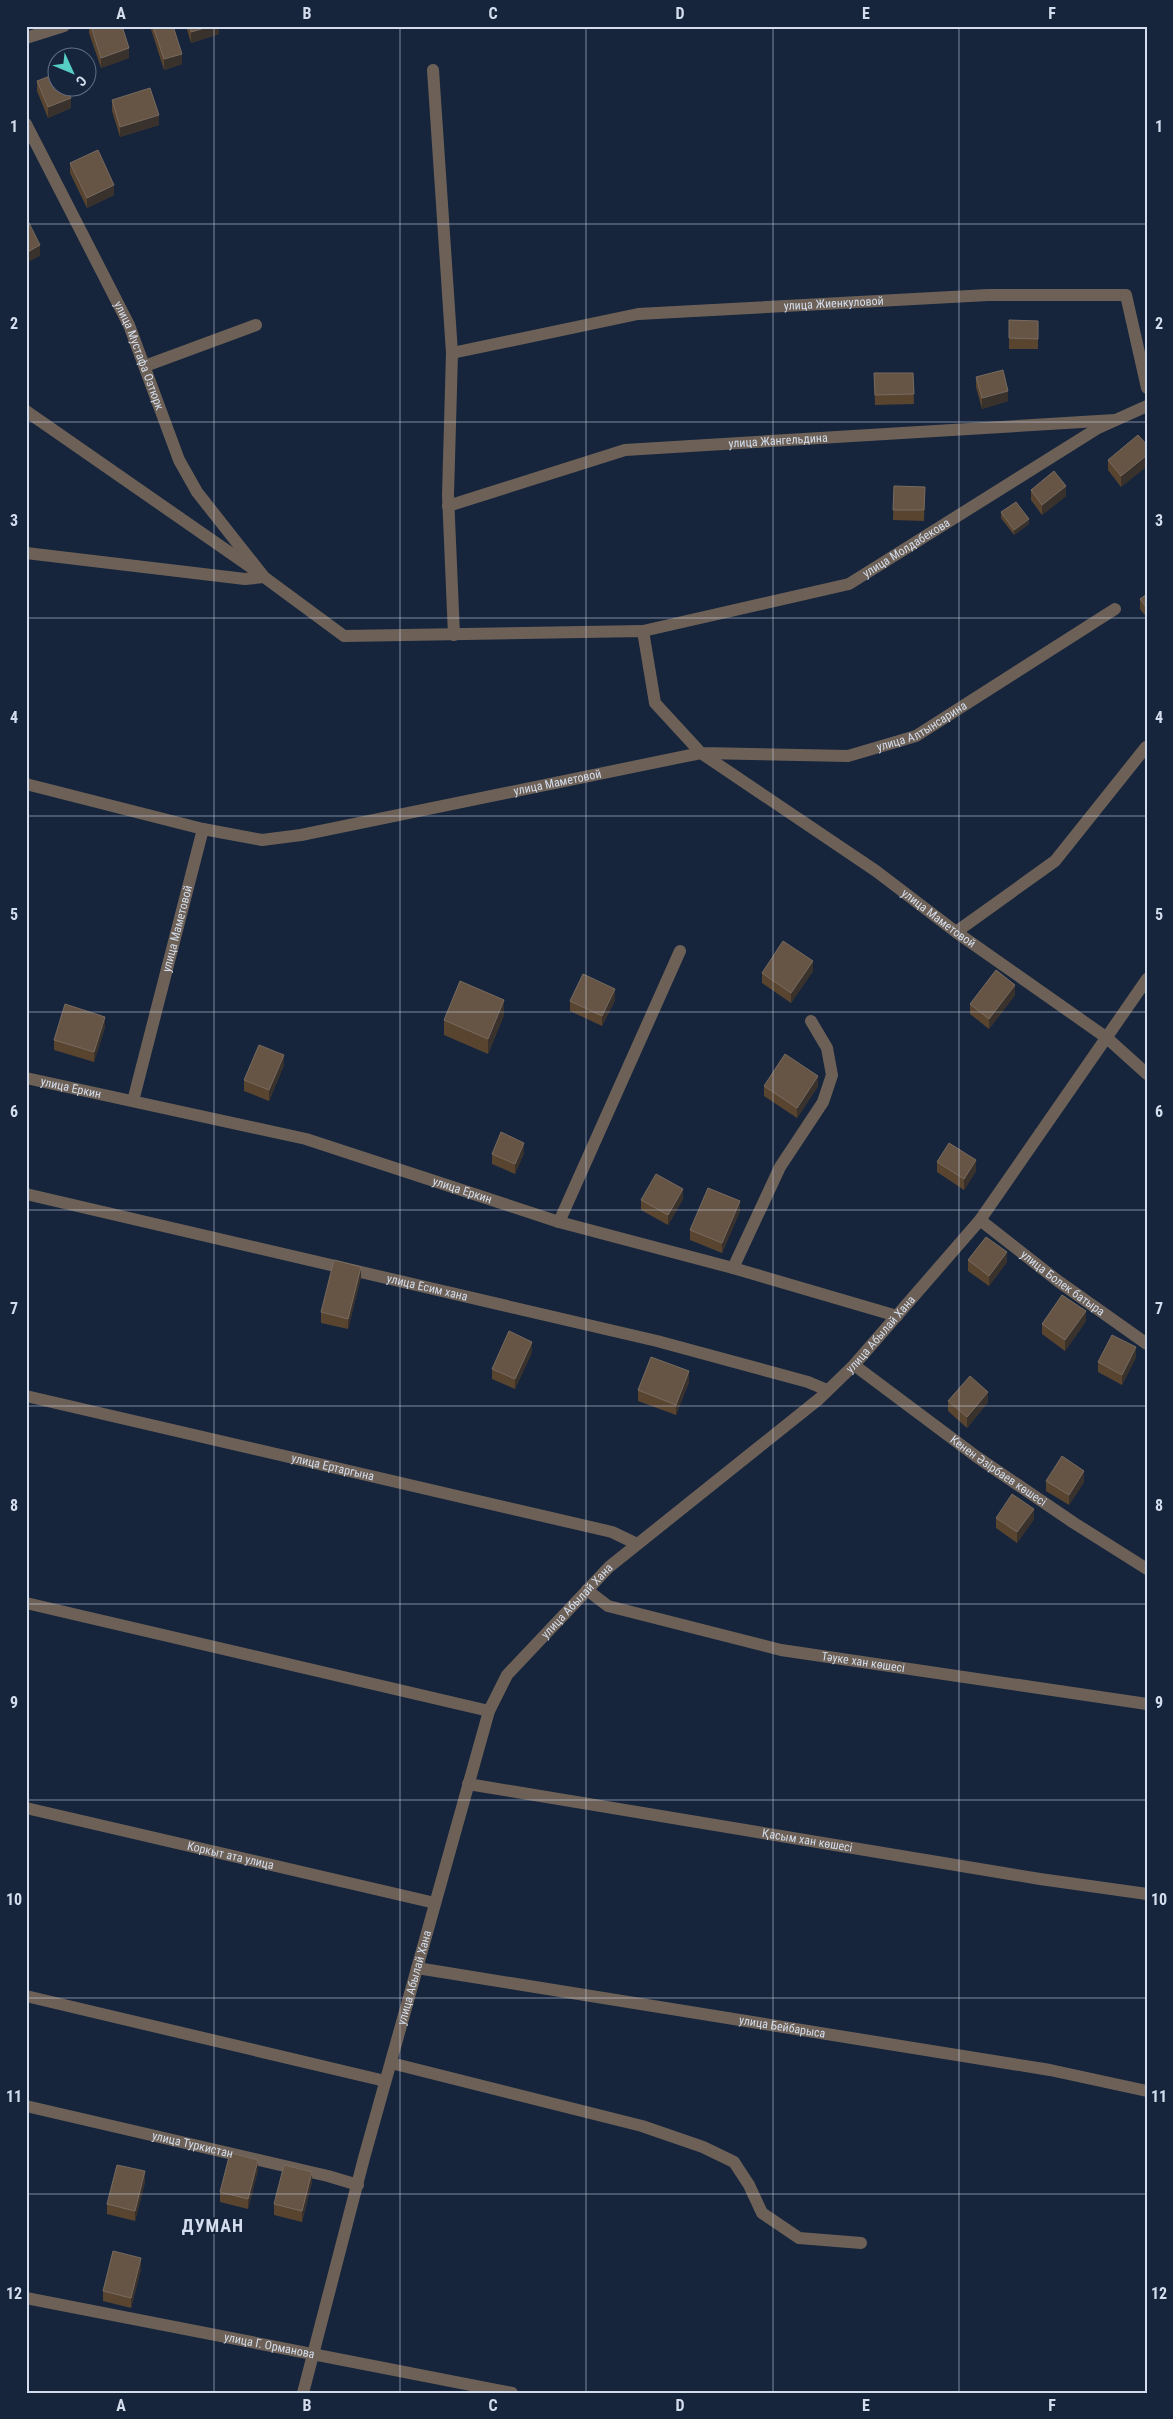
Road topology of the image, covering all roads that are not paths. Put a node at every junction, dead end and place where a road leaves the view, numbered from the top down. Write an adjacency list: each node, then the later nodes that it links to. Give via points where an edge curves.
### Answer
1 (64, 26): 2 (street)
2 (26, 38)
3 (432, 70): 6 (street)
4 (27, 126): 7 (street, улица Мустафа Озтюрк, via 129,325)
5 (256, 325): 7 (street)
6 (452, 353): 8 (street, улица Жиенкуловой, via 638,314 988,295 1126,295); 12 (street)
7 (146, 366): 14 (street, улица Мустафа Озтюрк, via 179,460 197,492)
8 (1147, 388)
9 (1147, 406): 11 (street, улица Молдабекова)
10 (26, 411): 14 (street)
11 (1115, 420): 12 (street, улица Жангельдина, via 625,450); 16 (street, улица Молдабекова, via 848,584)
12 (448, 506): 17 (street)
13 (26, 553): 14 (street, via 245,579)
14 (264, 576): 17 (street, улица Молдабекова, via 344,636)
15 (1115, 609): 19 (street, улица Алтынсарина, via 916,736 848,756)
16 (643, 631): 17 (street, улица Молдабекова); 19 (street, via 655,703)
17 (454, 634)
18 (1146, 747): 22 (street, via 1055,861)
19 (701, 753): 21 (street, улица Маметовой, via 301,835 262,840); 22 (street, улица Маметовой, via 876,871)
20 (26, 784): 21 (street)
21 (204, 829): 29 (street, улица Маметовой)
22 (956, 932): 26 (street, улица Маметовой)
23 (680, 951): 32 (street)
24 (1147, 979): 26 (street, улица Абылай Хана)
25 (811, 1021): 33 (street, via 827,1048 832,1075 823,1102 780,1167)
26 (1107, 1038): 27 (street, улица Маметовой); 31 (street, улица Абылай Хана)
27 (1147, 1074)
28 (26, 1078): 29 (street, улица Еркин)
29 (133, 1101): 32 (street, улица Еркин, via 306,1139)
30 (26, 1194): 37 (street, улица Есим хана, via 657,1341)
31 (980, 1220): 34 (street, улица Абылай Хана); 35 (street, улица Болек батыра)
32 (560, 1222): 33 (street, улица Еркин)
33 (733, 1268): 34 (street, улица Еркин)
34 (897, 1316): 36 (street, улица Абылай Хана)
35 (1147, 1344)
36 (854, 1365): 37 (street, улица Абылай Хана); 40 (street, Кенен Әзірбаев көшесі, via 977,1457)
37 (827, 1390): 39 (street, улица Абылай Хана)
38 (26, 1396): 39 (street, улица Ертаргына, via 612,1532)
39 (637, 1544): 41 (street, улица Абылай Хана, via 608,1567)
40 (1147, 1569)
41 (587, 1590): 43 (street, Тәуке хан көшесі, via 608,1606 781,1650); 44 (street, улица Абылай Хана, via 507,1674)
42 (26, 1603): 44 (street)
43 (1147, 1704)
44 (489, 1711): 45 (street, улица Абылай Хана)
45 (468, 1784): 47 (street, Қасым хан көшесі); 48 (street, улица Абылай Хана)
46 (26, 1808): 48 (street, Коркыт ата улица)
47 (1147, 1894)
48 (435, 1903): 49 (street, улица Абылай Хана)
49 (417, 1968): 51 (street, улица Абылай Хана); 53 (street, улица Бейбарыса, via 1050,2070)
50 (26, 1996): 52 (street)
51 (391, 2063): 52 (street, улица Абылай Хана); 56 (street, via 642,2126 703,2146 734,2162 762,2213 799,2238)
52 (385, 2081): 55 (street, улица Абылай Хана)
53 (1147, 2091)
54 (26, 2106): 55 (street, улица Туркистан)
55 (358, 2185): 58 (street, улица Абылай Хана)
56 (861, 2243)
57 (26, 2298): 58 (street, улица Г. Орманова)
58 (311, 2355): 59 (street, улица Абылай Хана); 60 (street, улица Г. Орманова)
59 (303, 2393)
60 (512, 2393)

